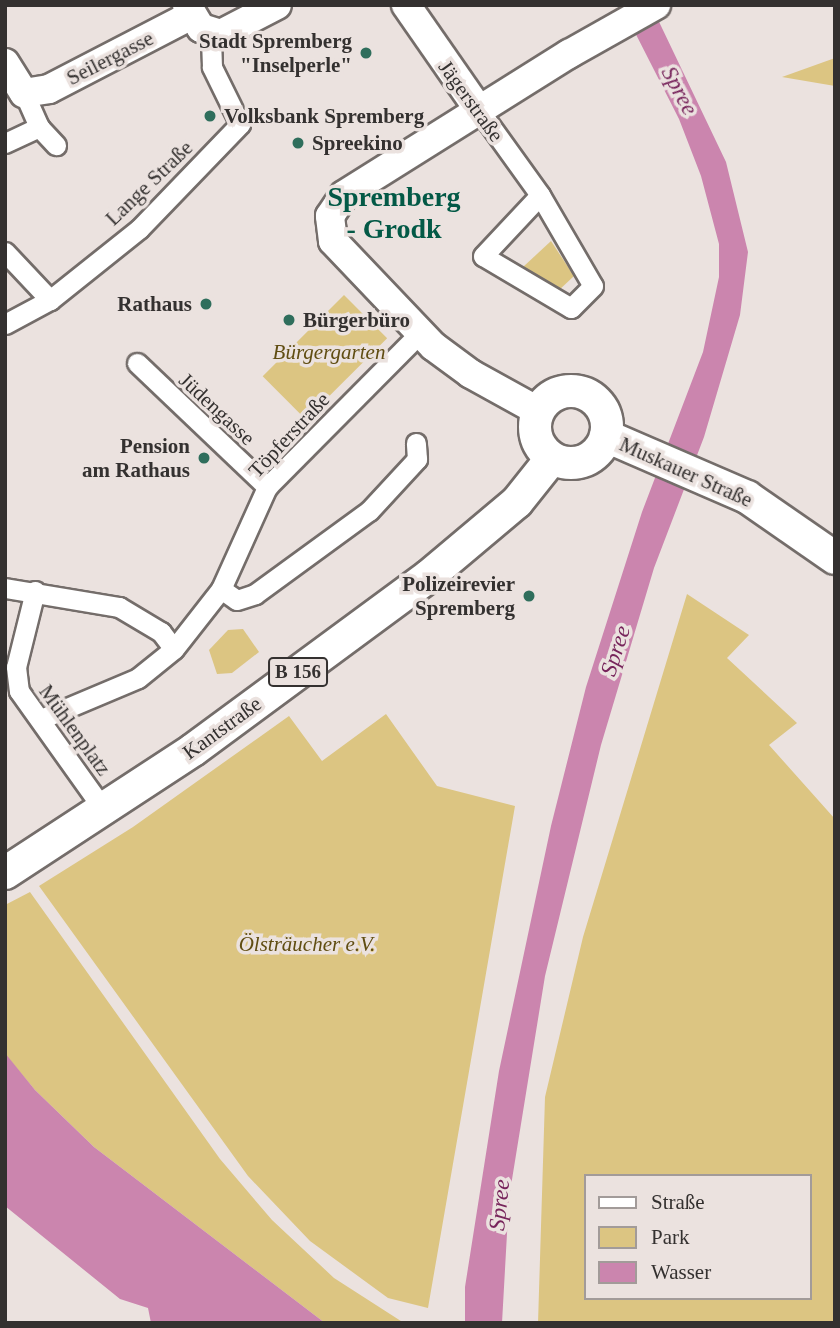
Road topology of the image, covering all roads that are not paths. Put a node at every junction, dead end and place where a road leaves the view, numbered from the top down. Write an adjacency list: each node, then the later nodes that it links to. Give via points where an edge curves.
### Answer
1 (278, 5): 4 (main road, via 233,31)
2 (406, 5): 7 (main road, Jägerstraße)
3 (656, 5): 7 (main road)
4 (197, 19): 6 (main road, Seilergasse, via 49,89); 13 (street, Lange Straße, via 212,67 240,124 139,229)
5 (5, 63): 6 (main road)
6 (24, 93): 8 (street)
7 (479, 110): 11 (street, Jägerstraße); 15 (main road, via 344,195 331,228)
8 (39, 127): 9 (street); 10 (street)
9 (5, 143)
10 (56, 145)
11 (540, 195): 11 (street, Jägerstraße, via 483,256 571,308 593,286)
12 (5, 252): 13 (street)
13 (50, 300): 14 (street, Lange Straße)
14 (5, 324)
15 (420, 333): 17 (main road, via 471,374); 21 (street, Töpferstraße)
16 (137, 363): 21 (street, Jüdengasse)
17 (538, 411): 18 (main road, via 555,394 578,391 598,403 607,424); 20 (main road, via 535,432)
18 (606, 436): 20 (main road, via 584,460); 22 (main road, Muskauer Straße, via 747,497)
19 (416, 443): 24 (street, via 417,459 369,511 255,594 237,600)
20 (552, 458): 29 (main road, Kantstraße / B 156, via 489,530)
21 (267, 487): 24 (street, Töpferstraße)
22 (835, 558)
23 (5, 588): 25 (street)
24 (221, 589): 26 (street, Töpferstraße)
25 (35, 592): 26 (street, via 118,607 161,632); 27 (street, Mühlenplatz)
26 (174, 649): 28 (street, Töpferstraße, via 138,678)
27 (11, 667): 28 (street, Mühlenplatz, via 19,691)
28 (41, 719): 29 (street, Mühlenplatz)
29 (104, 810): 30 (main road, Kantstraße / B 156)
30 (5, 873)

